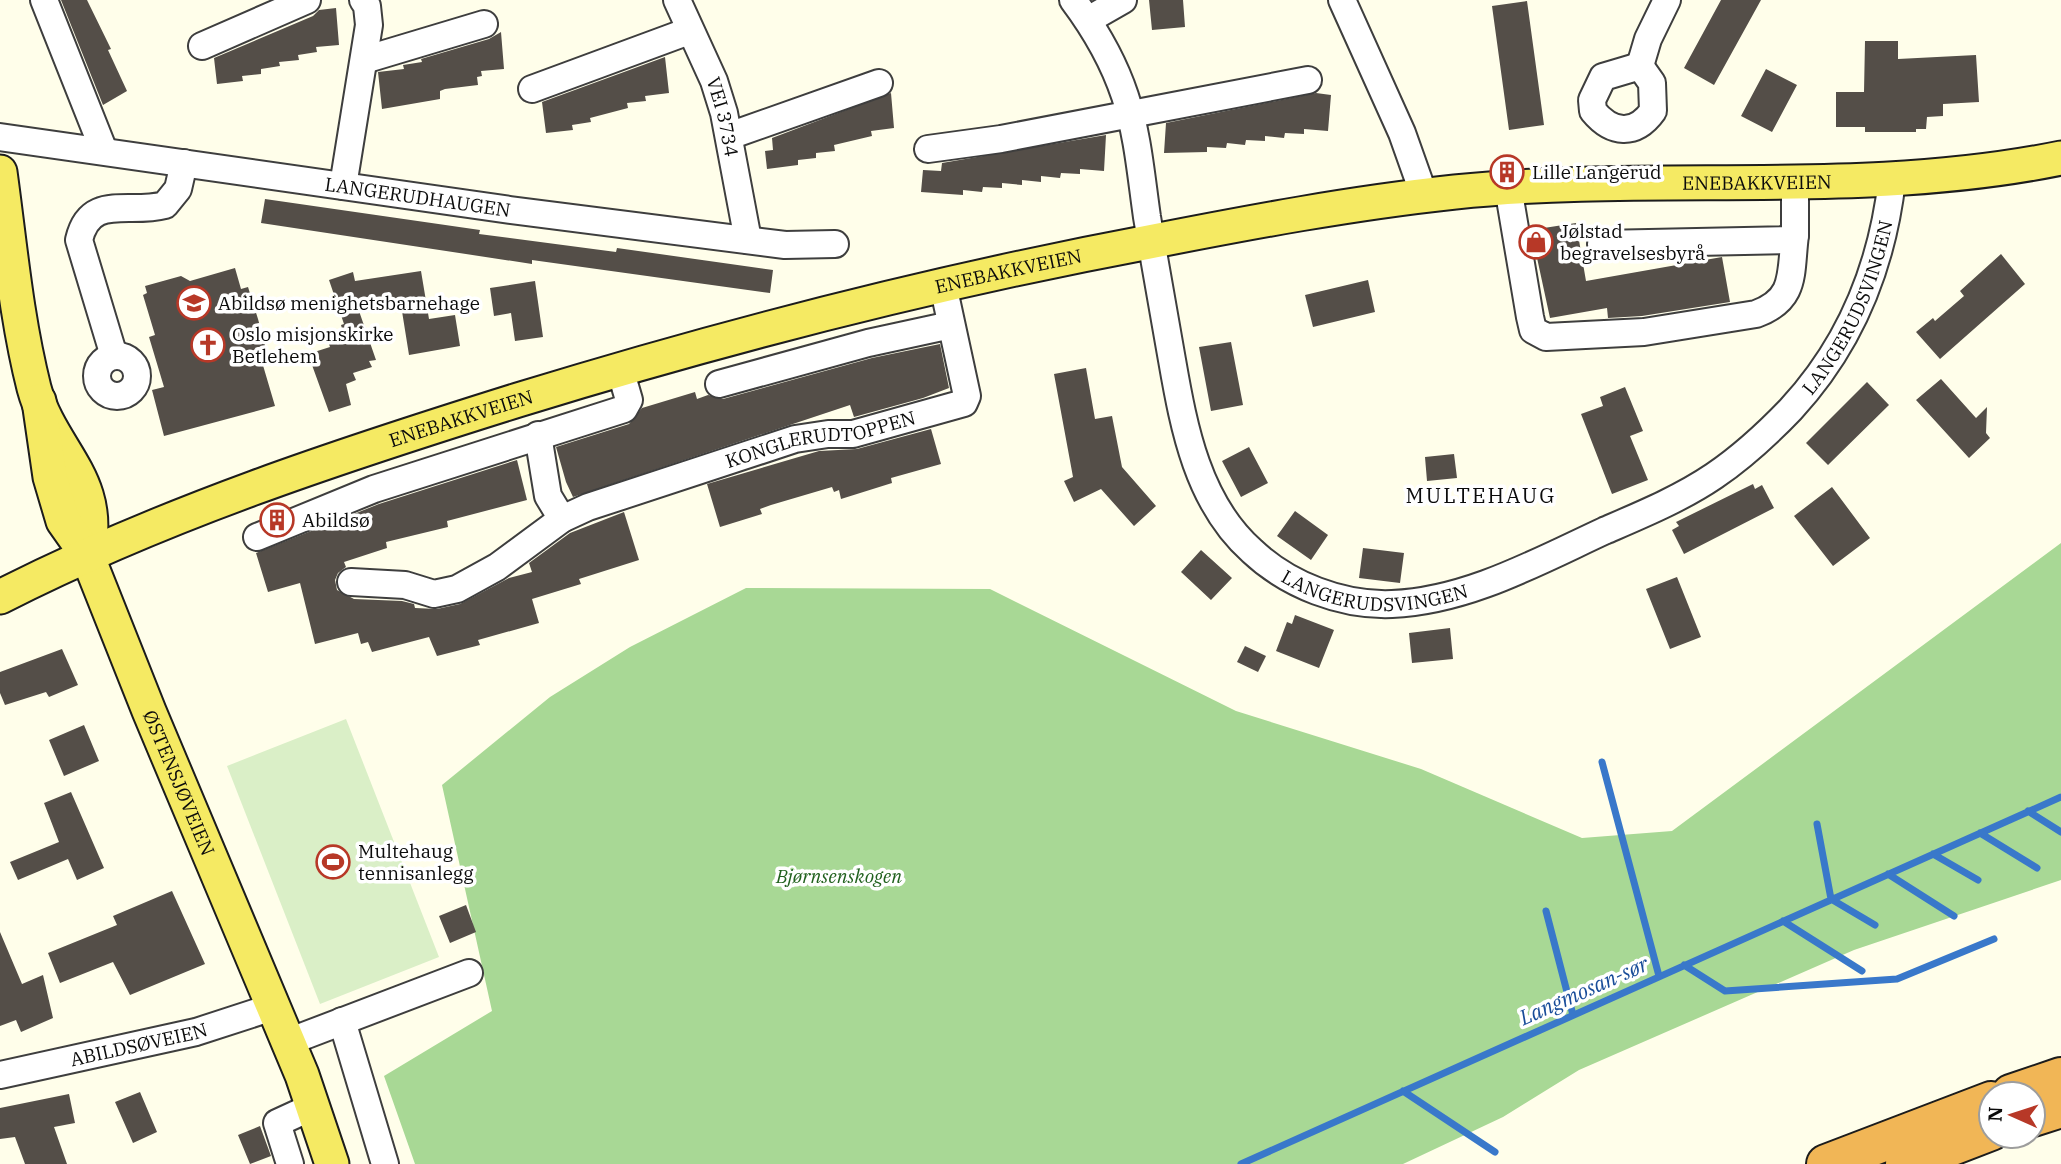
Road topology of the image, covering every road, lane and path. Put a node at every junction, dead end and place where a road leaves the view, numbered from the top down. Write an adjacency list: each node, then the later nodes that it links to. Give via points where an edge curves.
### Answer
1 (44, 0): 21 (street)
2 (307, 0): 11 (street)
3 (363, 0): 12 (street, via 369,25)
4 (677, 0): 10 (street, VEI 3734)
5 (1123, 0): 8 (street)
6 (1342, 0): 29 (street, via 1402,132)
7 (1667, 0): 13 (street)
8 (1080, 10): 17 (street, LANGERUDSVINGEN, via 1124,93)
9 (484, 24): 12 (street)
10 (689, 31): 16 (street); 18 (street, VEI 3734, via 714,81)
11 (202, 46)
12 (364, 60): 27 (street)
13 (1640, 66)
14 (1308, 79): 17 (street)
15 (879, 83): 18 (street)
16 (532, 89)
17 (1130, 115): 20 (street); 32 (street, LANGERUDSVINGEN)
18 (729, 136): 31 (street, VEI 3734)
19 (0, 137): 21 (street, LANGERUDHAUGEN)
20 (928, 149)
21 (104, 151): 23 (street, LANGERUDHAUGEN)
22 (2061, 158): 25 (main road, ENEBAKKVEIEN)
23 (184, 163): 27 (street, LANGERUDHAUGEN); 37 (street, via 177,189 165,205 94,212 83,222 79,240)
24 (0, 172): 43 (main road, ØSTENSJØVEIEN, via 26,353 39,401 50,477 60,512)
25 (1892, 180): 26 (main road, ENEBAKKVEIEN); 32 (street, LANGERUDSVINGEN, via 1879,258 1830,360 1791,409 1740,457 1658,508 1527,566 1430,600 1389,604 1352,601 1287,577 1252,552 1222,519 1188,440)
26 (1795, 183): 28 (main road, ENEBAKKVEIEN); 30 (street)
27 (343, 186): 31 (street, LANGERUDHAUGEN)
28 (1508, 187): 29 (main road, ENEBAKKVEIEN); 30 (street, via 1533,330 1546,337 1644,332 1773,308 1787,296)
29 (1424, 195): 32 (main road, ENEBAKKVEIEN)
30 (1795, 235): 34 (street, via 1789,240)
31 (748, 240): 33 (street, LANGERUDHAUGEN)
32 (1151, 241): 35 (main road, ENEBAKKVEIEN)
33 (835, 244)
34 (1601, 244)
35 (943, 285): 36 (street, KONGLERUDTOPPEN); 38 (main road, ENEBAKKVEIEN)
36 (951, 326): 39 (street, via 868,343); 41 (street, KONGLERUDTOPPEN, via 967,396 964,403 853,434 795,439)
37 (114, 356)
38 (620, 369): 40 (street, via 629,400 624,409); 43 (main road, ENEBAKKVEIEN, via 229,497)
39 (719, 384)
40 (538, 435): 41 (street, via 548,496); 42 (street, via 374,489)
41 (562, 519): 44 (street, KONGLERUDTOPPEN, via 471,583 445,593)
42 (257, 537)
43 (87, 555): 45 (main road, ENEBAKKVEIEN); 47 (main road, ØSTENSJØVEIEN)
44 (351, 582)
45 (0, 597)
46 (469, 973): 48 (street)
47 (273, 1007): 49 (main road, ØSTENSJØVEIEN); 50 (street, ABILDSØVEIEN, via 196,1032)
48 (342, 1021): 49 (street); 58 (street)
49 (288, 1042): 51 (main road, ØSTENSJØVEIEN)
50 (0, 1075)
51 (314, 1106): 55 (street, via 277,1123); 56 (main road); 57 (main road)
52 (1977, 1126): 59 (highway)
53 (1977, 1128): 60 (highway)
54 (1977, 1130): 61 (highway)
55 (290, 1164)
56 (332, 1164)
57 (351, 1164)
58 (385, 1164)
59 (1826, 1164)
60 (1905, 1164)
61 (1930, 1164)

